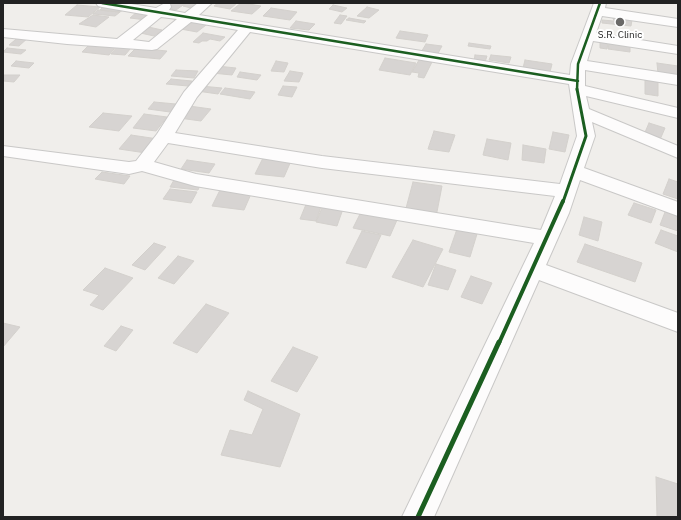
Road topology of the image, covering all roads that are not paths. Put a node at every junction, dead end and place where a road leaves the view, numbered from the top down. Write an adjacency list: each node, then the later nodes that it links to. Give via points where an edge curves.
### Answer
1 (106, 3): 4 (street)
2 (206, 3): 5 (street)
3 (599, 7): 6 (street); 9 (street)
4 (164, 8): 5 (street); 10 (street)
5 (187, 17): 7 (street); 10 (street, via 152,46)
6 (678, 23)
7 (247, 27): 12 (street); 16 (street, via 190,95)
8 (3, 33): 10 (street)
9 (588, 36): 11 (street); 12 (street)
10 (120, 44)
11 (678, 50)
12 (578, 78): 13 (street); 14 (street); 15 (street)
13 (678, 80)
14 (582, 112): 18 (street); 20 (street, via 586,136)
15 (678, 113)
16 (164, 137): 19 (street); 20 (street, via 322,162)
17 (3, 151): 19 (street, via 129,168)
18 (678, 154)
19 (142, 165): 22 (street, via 195,180)
20 (570, 181): 21 (street); 22 (street)
21 (678, 209)
22 (548, 238): 23 (street)
23 (533, 269): 24 (street); 25 (street)
24 (678, 322)
25 (418, 517)

